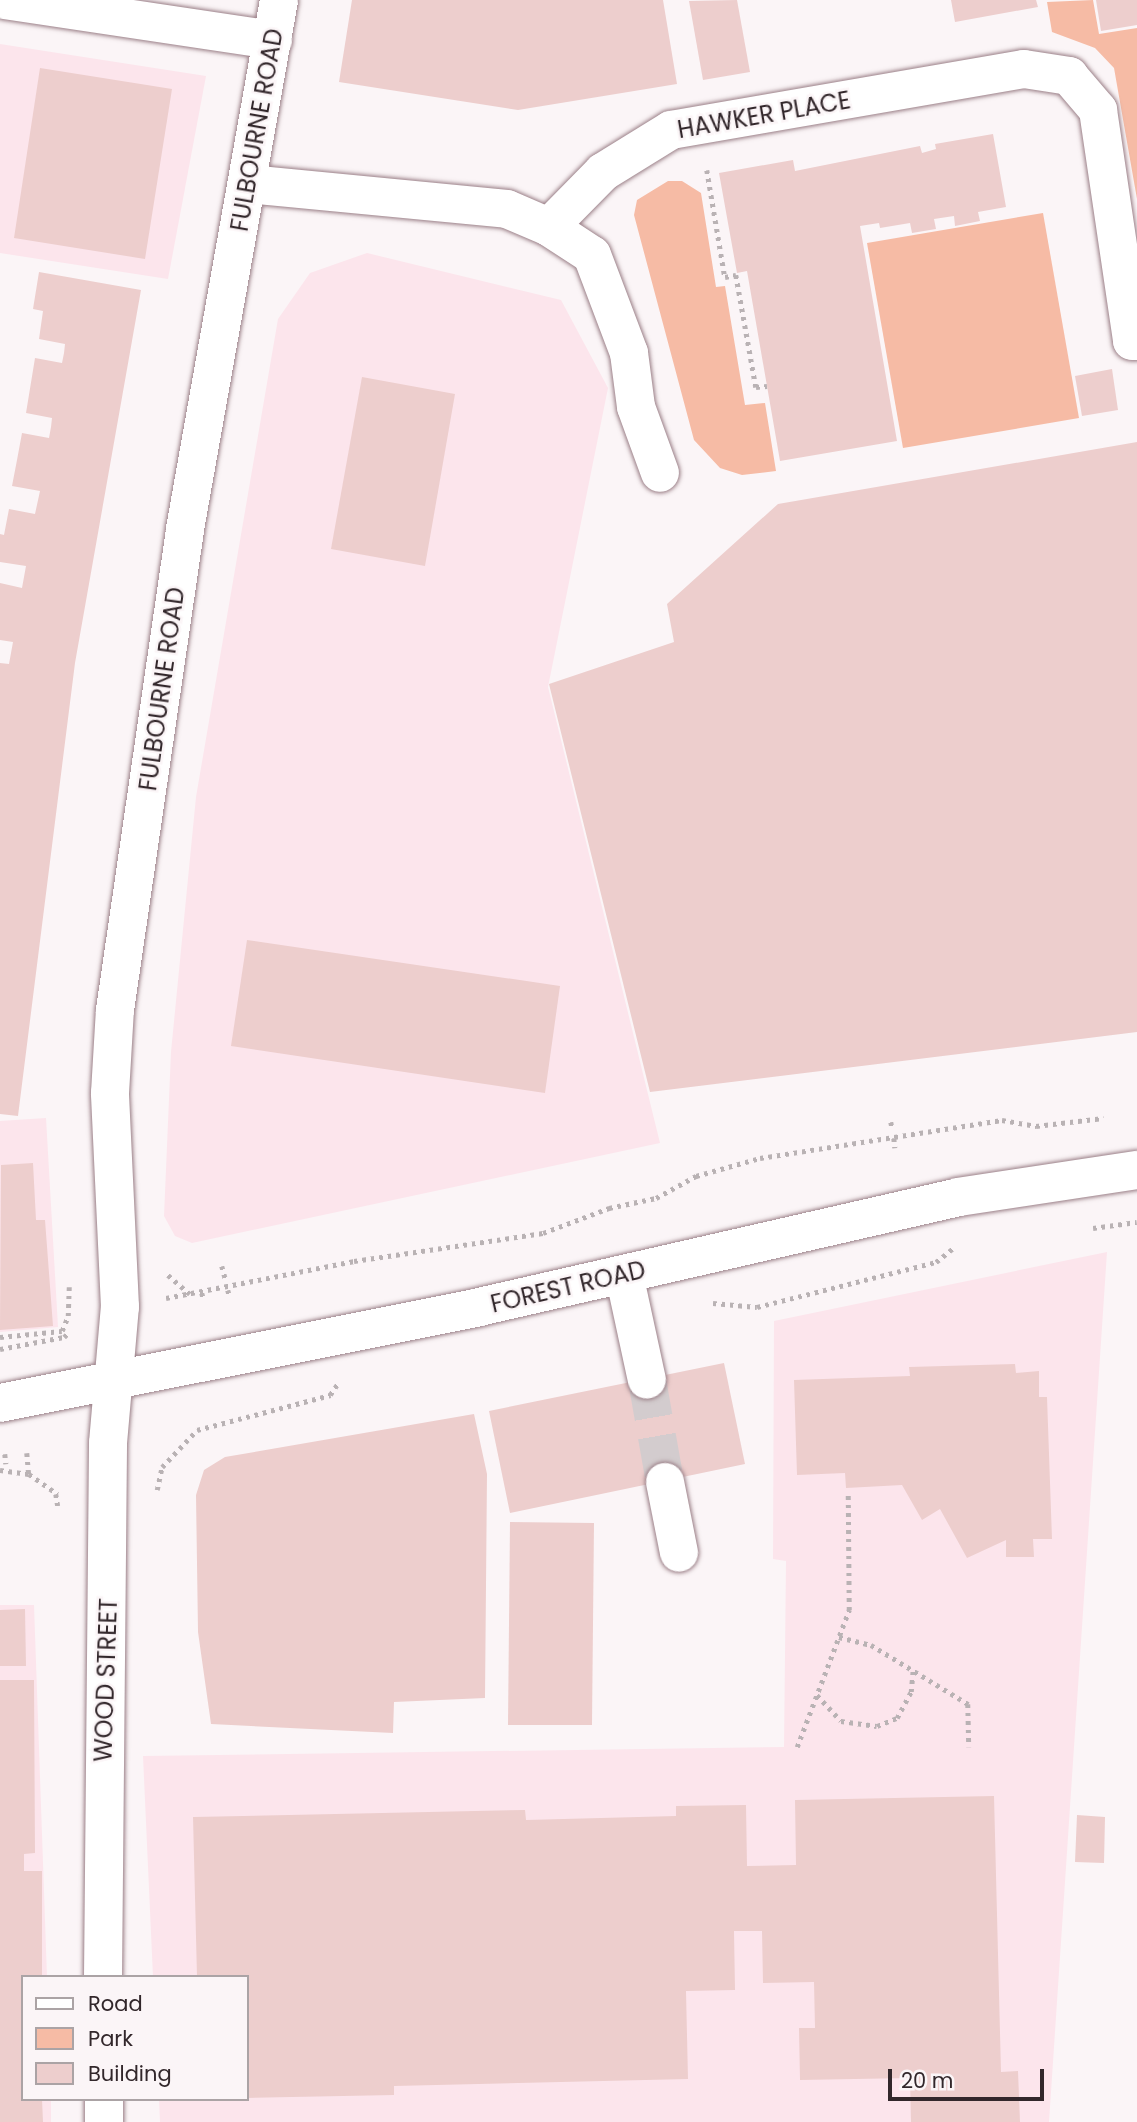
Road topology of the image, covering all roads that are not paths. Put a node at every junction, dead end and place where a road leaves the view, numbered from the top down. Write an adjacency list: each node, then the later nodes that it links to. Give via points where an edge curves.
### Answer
1 (5, 0): 3 (main road)
2 (279, 0): 3 (main road, FULBOURNE ROAD)
3 (273, 40): 4 (main road, FULBOURNE ROAD)
4 (248, 184): 5 (main road, via 507,209); 11 (main road, FULBOURNE ROAD, via 185,529 115,1010 110,1093 120,1307)
5 (549, 227): 6 (main road, HAWKER PLACE, via 603,172 671,130 1024,69 1069,76 1098,110 1132,341); 7 (main road, via 592,255 629,353 636,407)
6 (1137, 341)
7 (660, 473)
8 (1137, 1170): 9 (main road, FOREST ROAD, via 958,1197)
9 (624, 1274): 10 (main road); 11 (main road, FOREST ROAD, via 196,1361)
10 (647, 1380)
11 (112, 1383): 12 (main road, FOREST ROAD); 15 (main road, WOOD STREET, via 103,1743)
12 (0, 1404)
13 (666, 1482): 14 (main road)
14 (679, 1553)
15 (103, 1975)
16 (104, 2101): 17 (main road)
17 (104, 2122)

